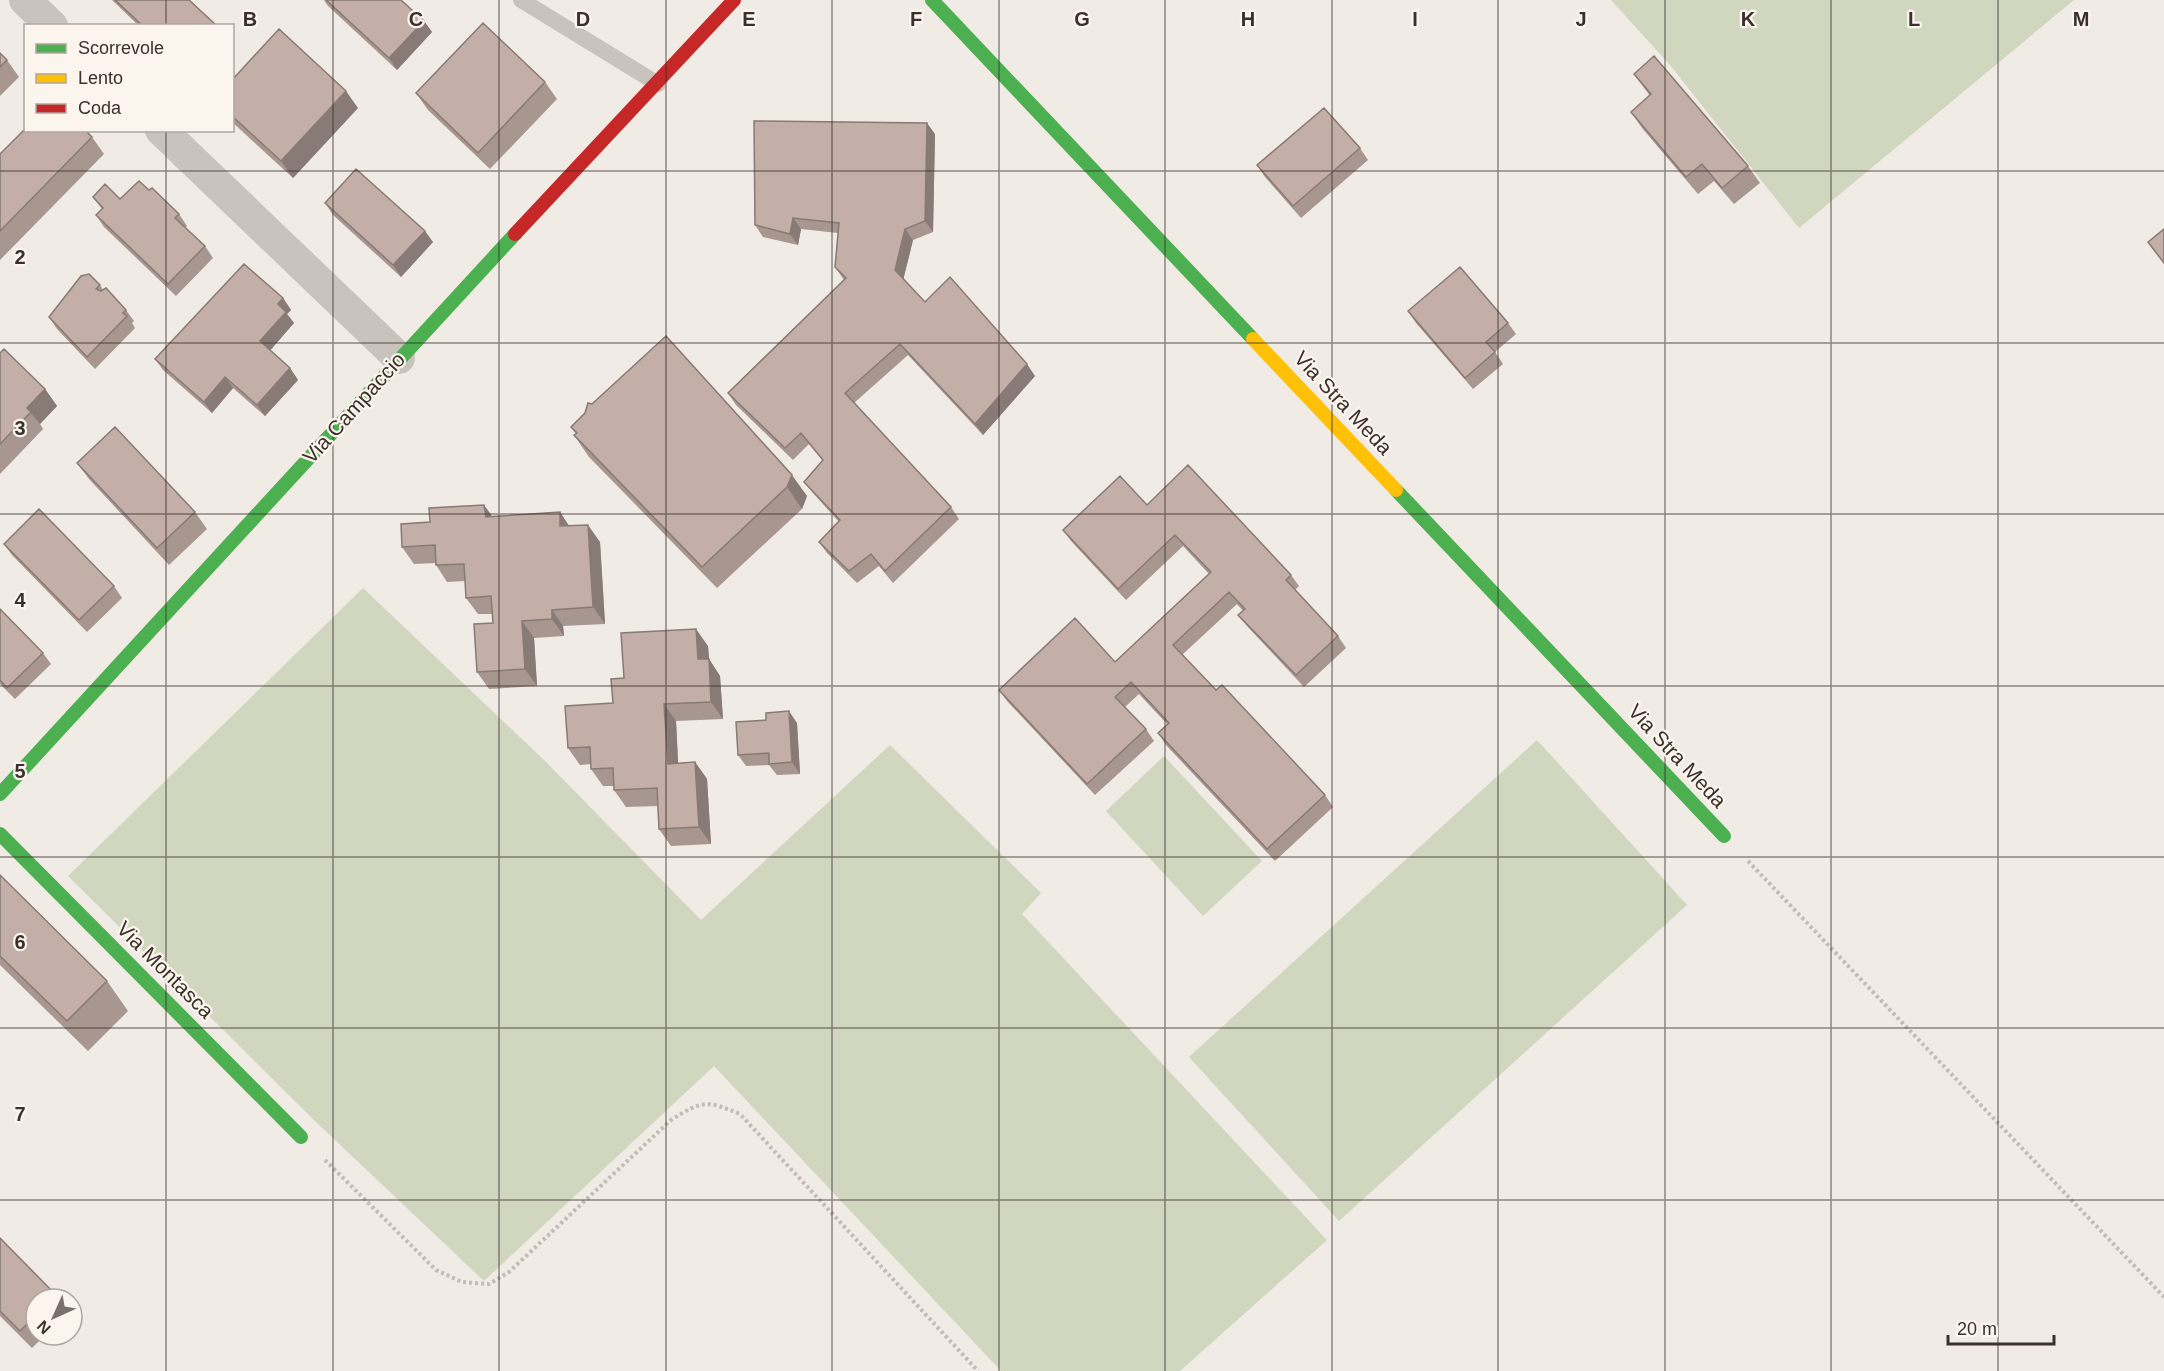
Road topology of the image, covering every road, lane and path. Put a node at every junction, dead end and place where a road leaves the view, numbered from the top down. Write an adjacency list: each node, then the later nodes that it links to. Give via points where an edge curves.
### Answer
1 (25, 0): 6 (street)
2 (521, 0): 7 (lane)
3 (734, 0): 5 (street, Via Campaccio)
4 (932, 0): 12 (street, Via Stra Meda)
5 (714, 12): 7 (street, Via Campaccio)
6 (50, 24)
7 (657, 84): 9 (street, Via Campaccio)
8 (164, 132): 9 (street)
9 (399, 358): 10 (street, Via Campaccio)
10 (0, 794)
11 (0, 834): 13 (street, Via Montasca)
12 (1724, 836): 14 (path)
13 (301, 1137): 15 (path, via 436,1270 462,1282 489,1284 509,1272 671,1120 690,1108 712,1103 740,1114)
14 (2164, 1297)
15 (978, 1371)

